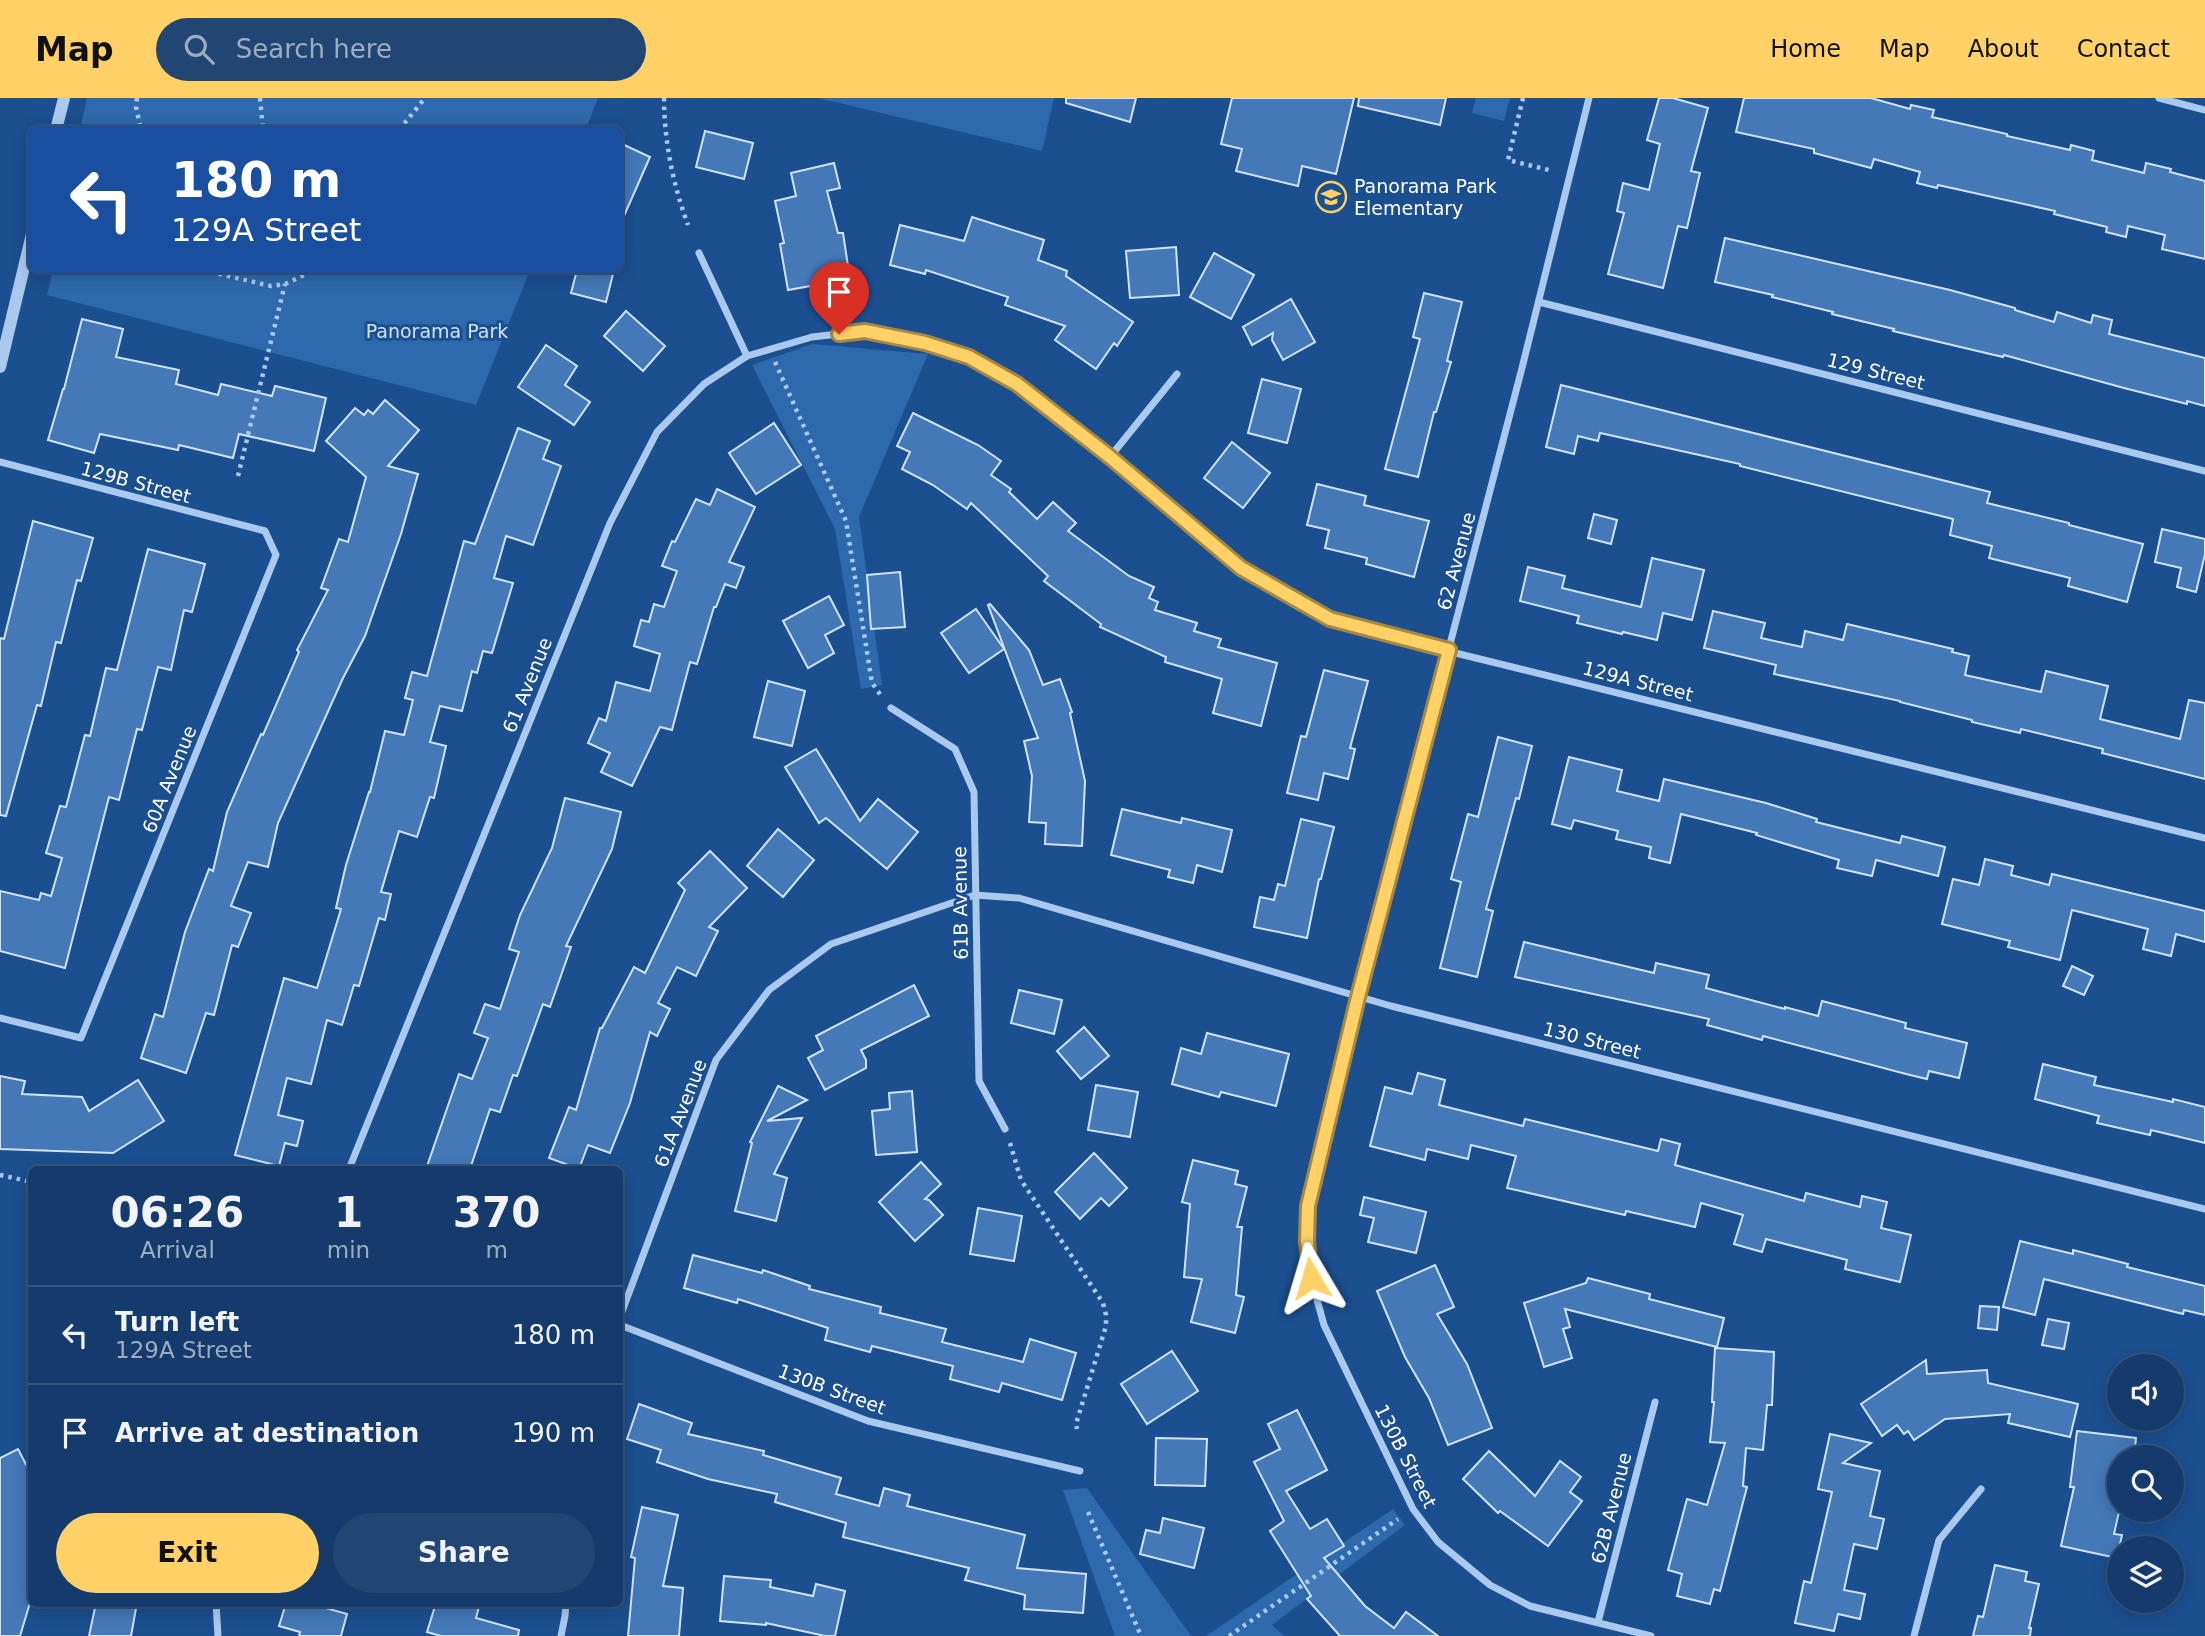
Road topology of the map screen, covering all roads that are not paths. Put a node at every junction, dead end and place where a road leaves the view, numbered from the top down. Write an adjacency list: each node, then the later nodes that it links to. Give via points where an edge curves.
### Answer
1 (64, 98): 5 (street)
2 (1589, 98): 8 (street, 62 Avenue)
3 (2159, 98): 4 (street)
4 (2205, 110)
5 (57, 126)
6 (28, 251): 10 (street)
7 (699, 253): 9 (street)
8 (1539, 302): 14 (street, 129 Street); 16 (street, 62 Avenue)
9 (747, 356): 12 (street, 129A Street, via 812,337 865,331 925,343 969,357 1017,384); 23 (street, 61 Avenue, via 704,384 657,432 610,523)
10 (0, 367)
11 (1177, 374): 12 (street)
12 (1110, 457): 16 (street, 129A Street, via 1241,568 1330,619)
13 (0, 462): 15 (street, 129B Street)
14 (2205, 471)
15 (265, 531): 21 (street, 60A Avenue, via 276,555 81,1038)
16 (1449, 650): 18 (street, 129A Street); 20 (street, 62 Avenue)
17 (891, 709): 19 (street, 61B Avenue, via 955,749 974,792)
18 (2205, 838)
19 (975, 895): 20 (street, 130 Street, via 1018,898); 22 (street, 61B Avenue, via 979,1081); 26 (street, 61A Avenue, via 831,944 769,990 716,1060)
20 (1358, 997): 24 (street, 130 Street); 25 (street, 62 Avenue, via 1308,1206)
21 (0, 1018)
22 (1005, 1129)
23 (350, 1166)
24 (2205, 1209)
25 (1311, 1278): 33 (street, 130B Street, via 1342,1362 1413,1509 1438,1542 1490,1585 1530,1606)
26 (623, 1309)
27 (623, 1326): 29 (street, 130B Street, via 868,1421)
28 (1655, 1402): 33 (street, 62B Avenue)
29 (1080, 1471)
30 (1981, 1489): 37 (street, via 1939,1540)
31 (216, 1607): 34 (street)
32 (566, 1607): 35 (street)
33 (1598, 1622): 36 (street, 130B Street)
34 (218, 1636)
35 (561, 1636)
36 (1651, 1636)
37 (1914, 1636)

